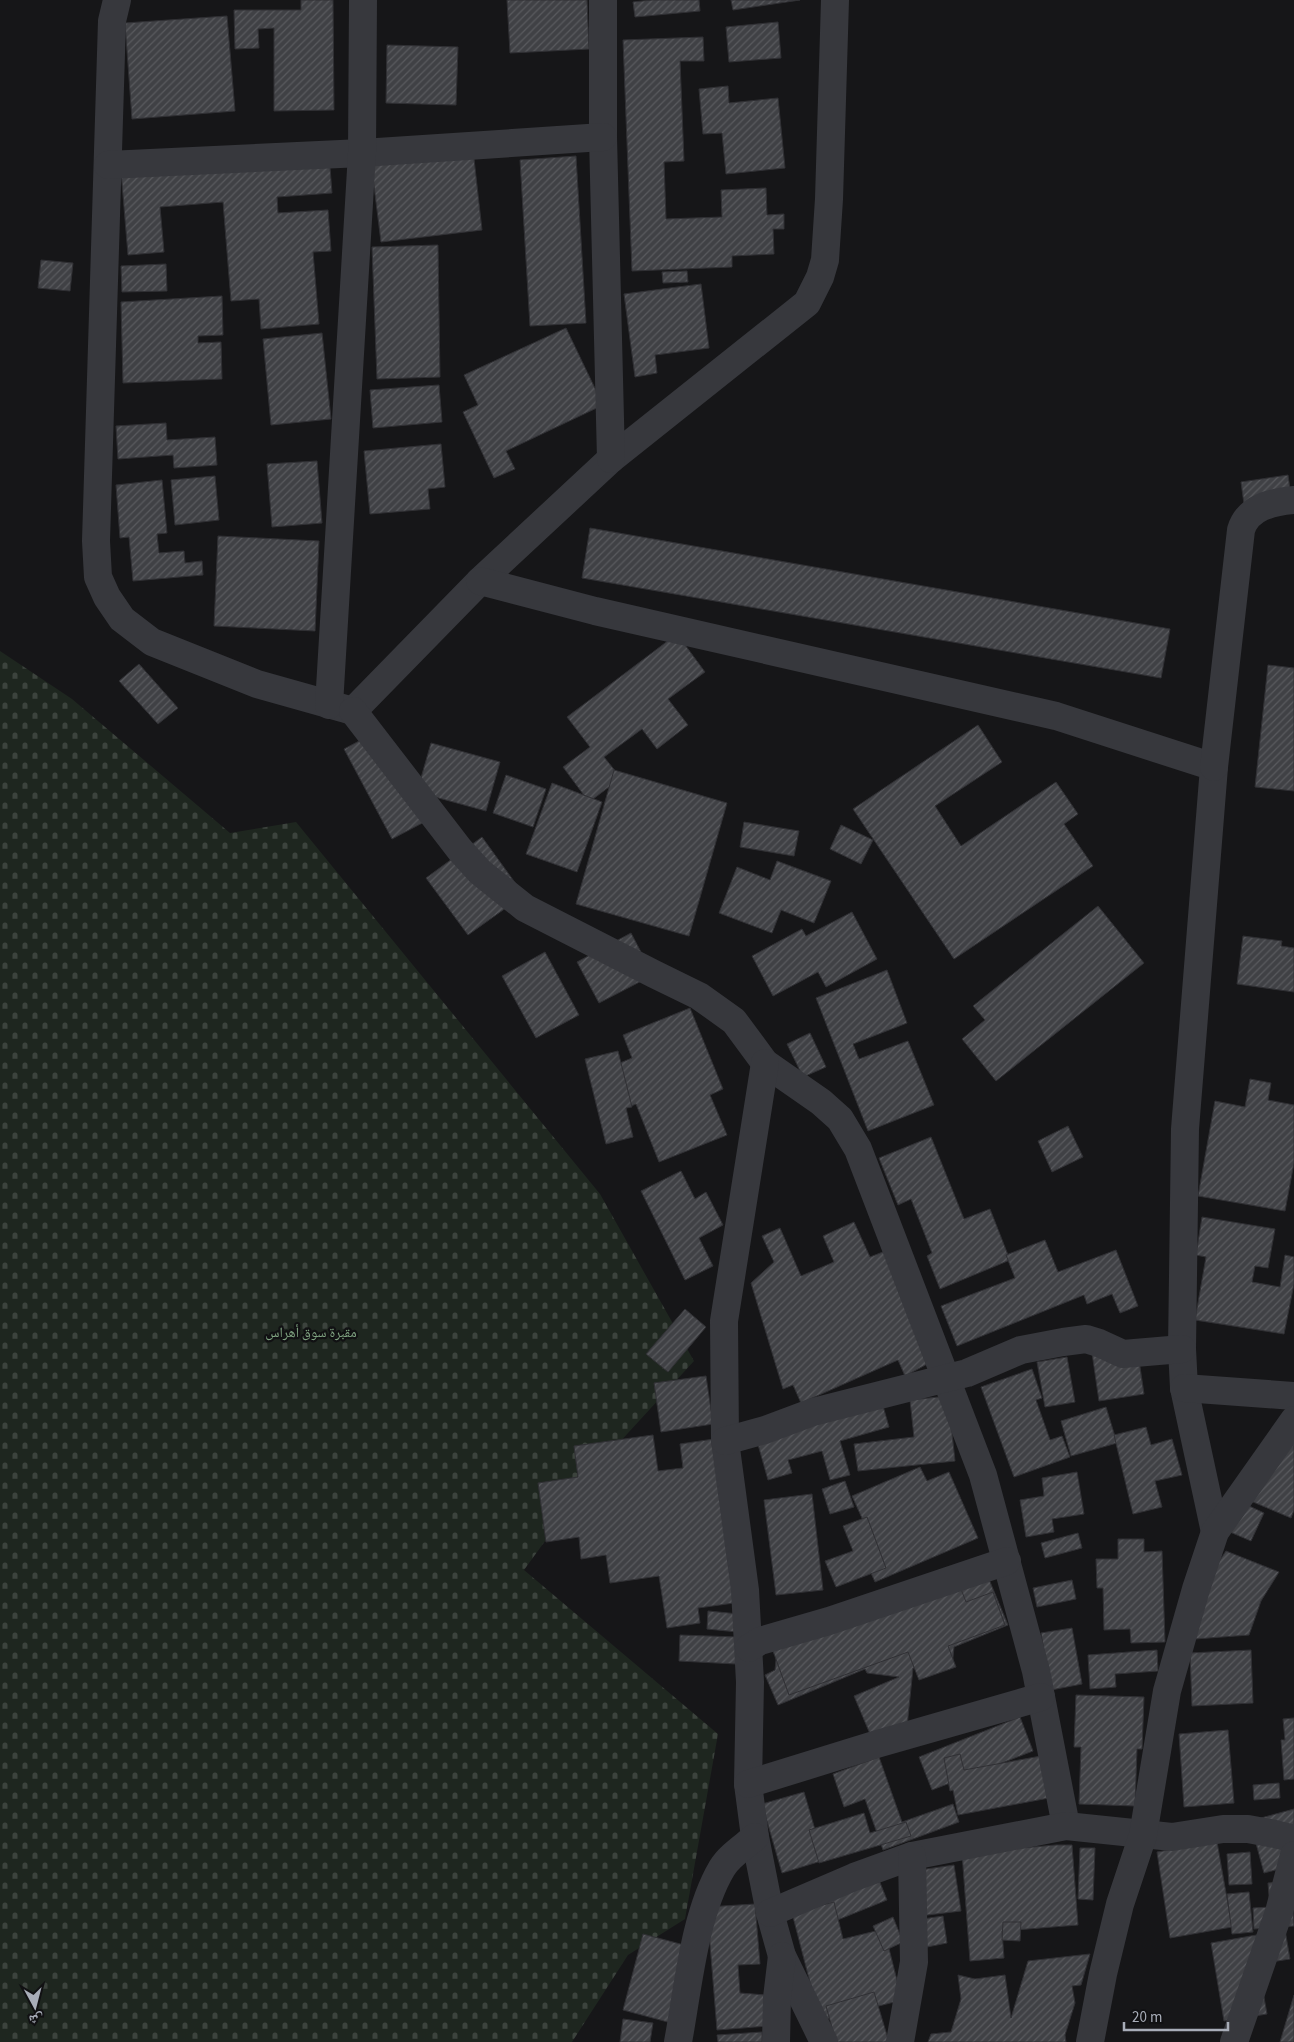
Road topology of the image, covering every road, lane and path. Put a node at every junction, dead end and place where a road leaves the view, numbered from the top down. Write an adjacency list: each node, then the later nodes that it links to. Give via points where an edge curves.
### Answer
1 (117, 0): 7 (street, via 112,21)
2 (363, 0): 6 (street)
3 (603, 0): 5 (street)
4 (835, 0): 8 (street, via 825,260 817,283 807,303)
5 (603, 137): 6 (street); 8 (street)
6 (362, 153): 7 (street); 11 (street)
7 (108, 166): 11 (street, via 96,541 98,577 122,619 152,642 257,684)
8 (611, 459): 10 (street)
9 (1294, 500): 12 (street, via 1256,510 1244,520 1241,530)
10 (480, 580): 11 (street); 12 (street, via 595,611 1056,716)
11 (341, 708): 13 (street, via 480,872 525,908 699,996 734,1021)
12 (1214, 767): 14 (street, via 1185,1129)
13 (765, 1063): 15 (street, via 840,1119 858,1149); 19 (street, via 724,1321)
14 (1182, 1349): 15 (street, via 1123,1354 1099,1342 1063,1342 1021,1350); 16 (street)
15 (946, 1379): 19 (street, via 813,1412); 21 (street, via 983,1474)
16 (1184, 1388): 17 (street); 20 (street)
17 (1294, 1396)
18 (1294, 1420): 20 (street)
19 (725, 1441): 22 (street, via 745,1590)
20 (1216, 1532): 26 (street, via 1167,1690)
21 (1007, 1562): 22 (street, via 760,1641); 23 (street)
22 (749, 1648): 24 (street)
23 (1041, 1697): 24 (street); 25 (street)
24 (748, 1784): 27 (street)
25 (1066, 1826): 26 (street); 30 (street)
26 (1143, 1835): 28 (street, via 1172,1838 1223,1829 1248,1829); 37 (street, via 1118,1913)
27 (755, 1837): 31 (street); 33 (street, via 723,1867 708,1902 696,1941)
28 (1294, 1840)
29 (1294, 1855): 38 (street, via 1279,1912)
30 (912, 1856): 31 (street); 36 (street, via 914,1962)
31 (770, 1913): 32 (street)
32 (782, 1956): 34 (street); 35 (street)
33 (678, 2042)
34 (776, 2042)
35 (824, 2042)
36 (900, 2042)
37 (1090, 2042)
38 (1234, 2042)

